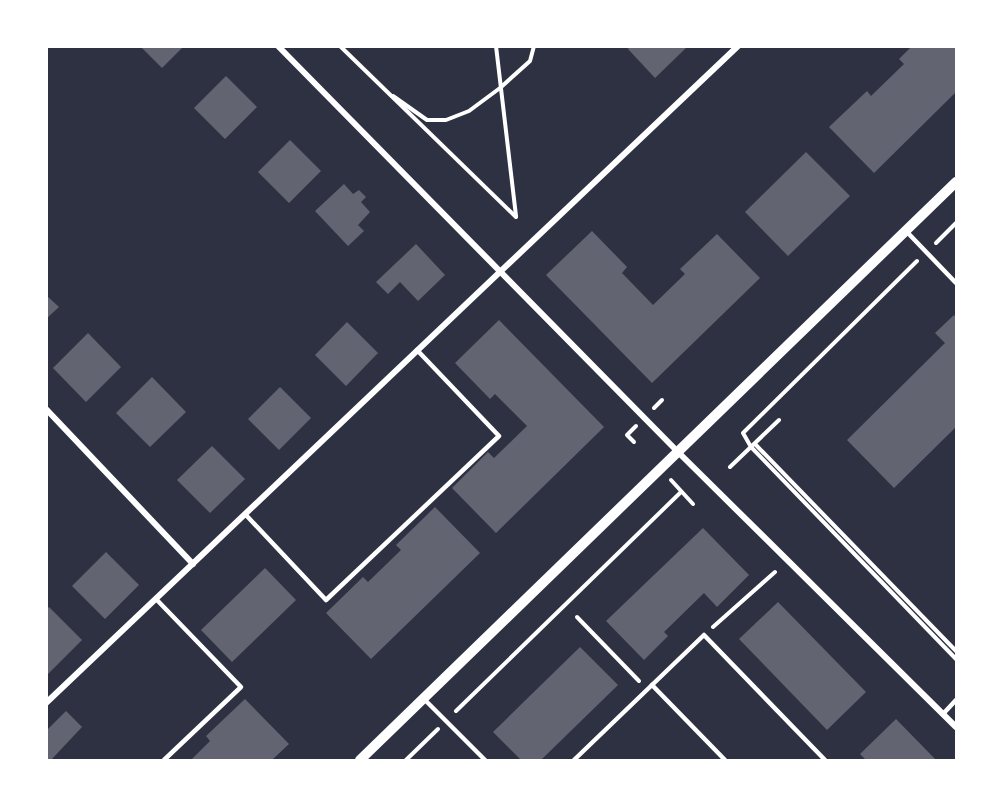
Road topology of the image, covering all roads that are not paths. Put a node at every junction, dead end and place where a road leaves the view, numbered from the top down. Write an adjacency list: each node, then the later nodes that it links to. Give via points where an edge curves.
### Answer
1 (278, 46): 5 (street)
2 (738, 46): 5 (street)
3 (957, 182): 4 (street)
4 (906, 231): 6 (lane); 9 (street)
5 (501, 271): 7 (street); 9 (street)
6 (957, 284)
7 (417, 350): 10 (street); 10 (lane, via 498,436 326,600)
8 (46, 409): 11 (street)
9 (678, 452): 14 (street); 17 (street)
10 (245, 514): 11 (street)
11 (193, 564): 12 (street)
12 (156, 599): 16 (street); 19 (lane, via 241,687)
13 (650, 687): 22 (lane); 23 (lane); 24 (lane, via 704,636)
14 (424, 699): 20 (street); 21 (lane)
15 (957, 700): 17 (lane)
16 (46, 704)
17 (943, 714): 18 (street)
18 (957, 727)
19 (164, 760)
20 (360, 760)
21 (484, 760)
22 (574, 760)
23 (725, 760)
24 (825, 760)

